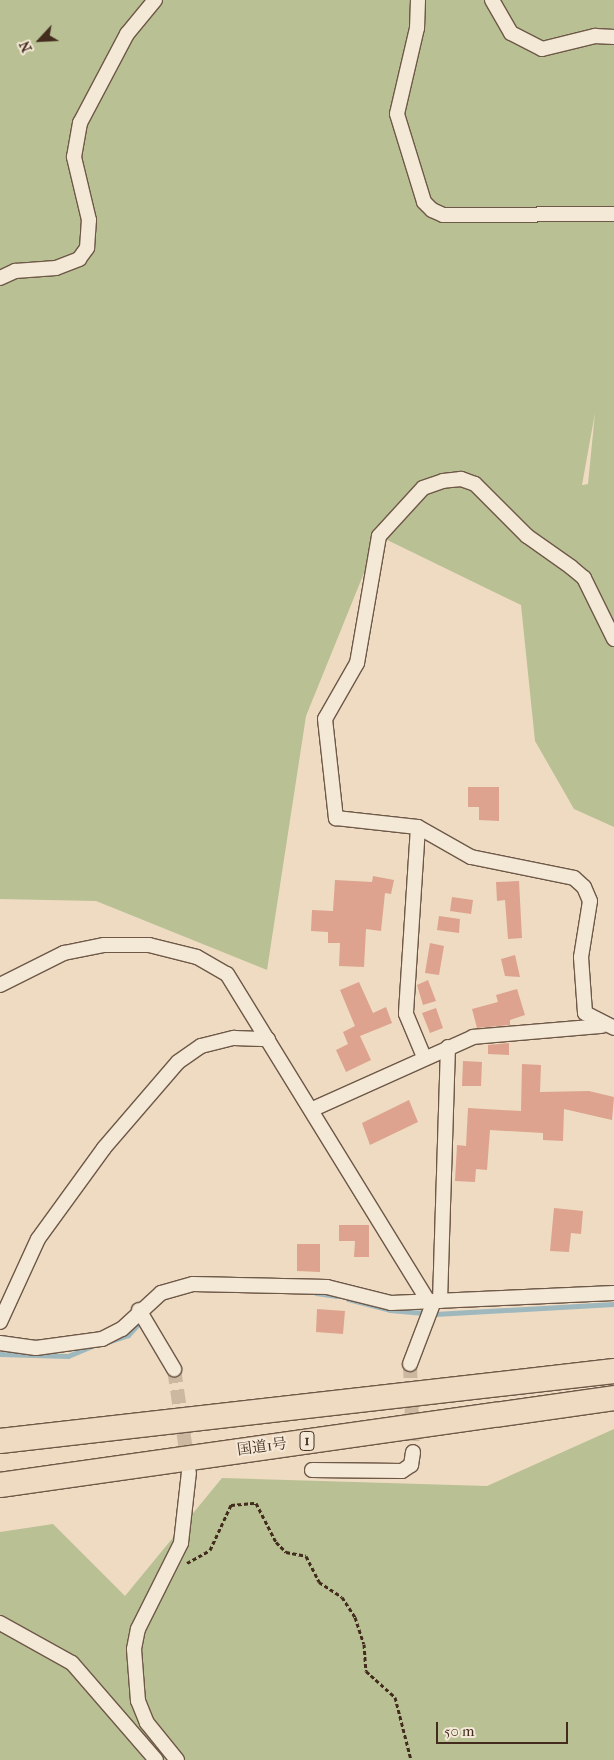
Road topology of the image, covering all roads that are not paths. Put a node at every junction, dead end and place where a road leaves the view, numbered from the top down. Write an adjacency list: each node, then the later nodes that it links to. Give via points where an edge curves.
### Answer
1 (154, 0): 6 (street, via 127,34 80,123 74,157 89,220 87,248 79,259 56,268 15,271)
2 (418, 0): 5 (street, via 417,28 397,114 424,202 443,215)
3 (492, 0): 4 (street, via 511,33 542,49 595,36)
4 (614, 37)
5 (614, 214)
6 (0, 278)
7 (614, 639): 8 (street, via 584,578 527,536 474,484 461,479 430,486 398,511 377,544 358,663 325,719 336,818)
8 (418, 827): 10 (street, via 471,857 574,878 584,887 590,919 580,979 585,1013); 13 (street, via 406,1014)
9 (0, 985): 11 (street, via 64,953 104,945 148,945 197,958 227,974)
10 (608, 1027): 12 (street, via 473,1037)
11 (268, 1039): 14 (street); 18 (street, via 234,1038 201,1046 178,1062 104,1148 38,1239)
12 (448, 1047): 13 (street); 16 (street)
13 (424, 1057): 14 (street)
14 (312, 1109): 16 (street)
15 (614, 1293): 16 (street)
16 (434, 1301): 17 (street, via 391,1303 327,1288 193,1284 161,1293); 20 (street)
17 (139, 1310): 19 (street, via 122,1329 102,1339 36,1348); 21 (street)
18 (0, 1322)
19 (0, 1343)
20 (410, 1364)
21 (174, 1369)
22 (614, 1371): 24 (highway, 1)
23 (614, 1398): 28 (highway, 国道1号 / 1)
24 (0, 1441)
25 (413, 1452): 26 (street, via 411,1465 402,1471)
26 (312, 1470)
27 (189, 1472): 31 (street, via 181,1543 138,1629 134,1673 138,1701 147,1723)
28 (0, 1485)
29 (0, 1623): 30 (street, via 72,1663)
30 (156, 1760)
31 (177, 1760)

